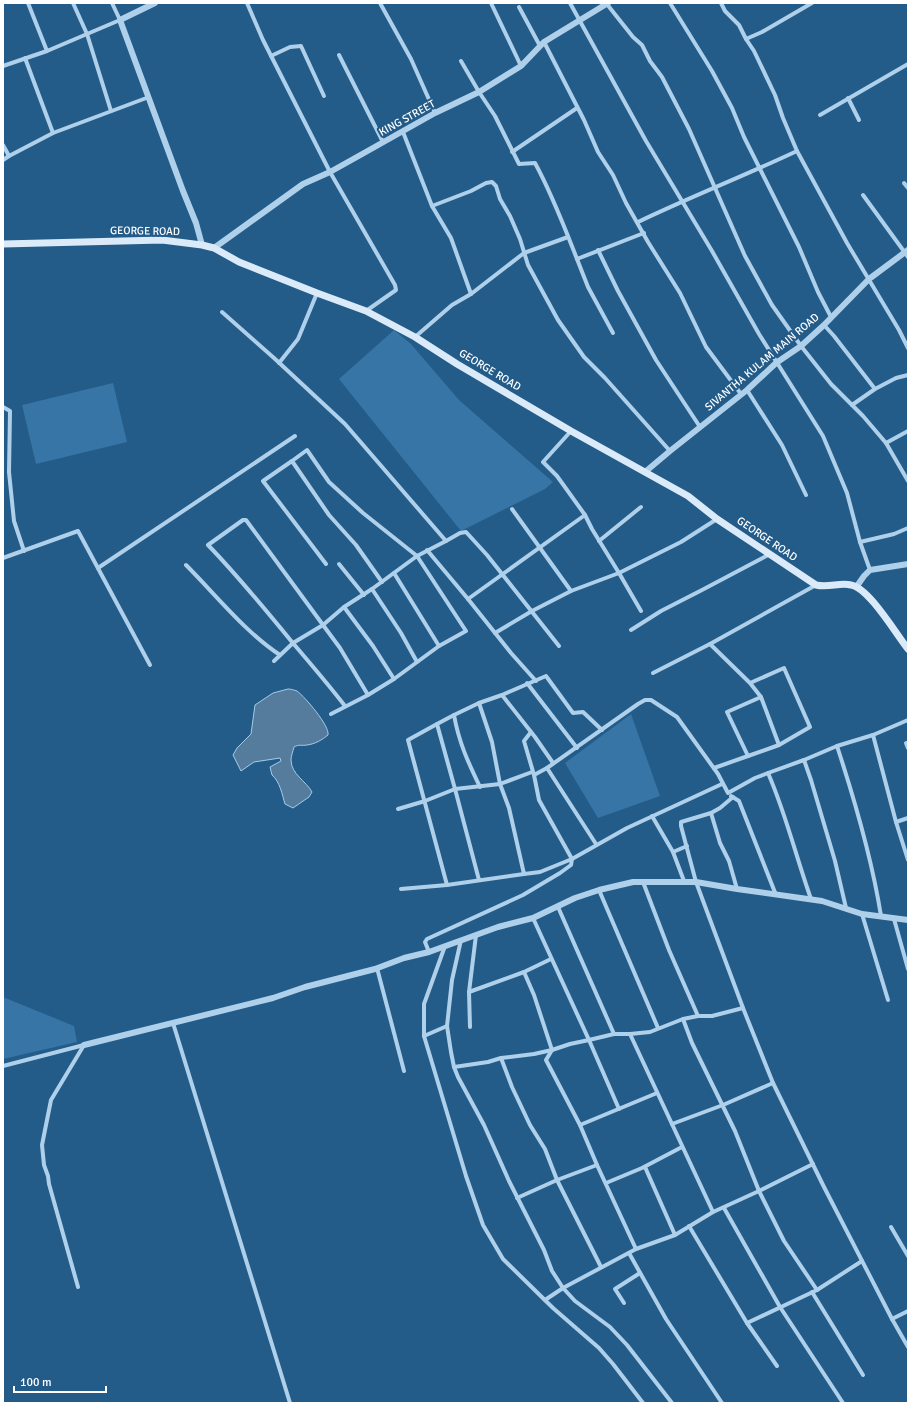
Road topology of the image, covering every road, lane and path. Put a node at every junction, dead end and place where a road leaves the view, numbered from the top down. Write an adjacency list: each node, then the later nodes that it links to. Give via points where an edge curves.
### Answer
1 (28, 3): 19 (street)
2 (73, 3): 16 (street)
3 (112, 3): 15 (street)
4 (155, 3): 15 (street)
5 (247, 3): 21 (street)
6 (380, 3): 33 (street, via 411,59)
7 (491, 3): 26 (street)
8 (570, 3): 14 (street)
9 (607, 3): 14 (street, KING STREET); 47 (street, via 642,45 662,77 689,129)
10 (670, 3): 44 (street, via 712,70)
11 (721, 3): 17 (street, via 739,25)
12 (812, 3): 17 (street)
13 (519, 7): 18 (street)
14 (579, 19): 18 (street, KING STREET); 50 (street)
15 (120, 20): 16 (street); 29 (street)
16 (87, 34): 19 (street); 32 (street)
17 (746, 39): 40 (street, via 775,95)
18 (542, 44): 26 (street, KING STREET); 31 (street)
19 (48, 51): 22 (street)
20 (339, 55): 38 (street)
21 (271, 56): 28 (street, via 290,47 301,46); 45 (street)
22 (25, 58): 25 (street); 37 (street)
23 (461, 61): 27 (street)
24 (908, 64): 30 (street)
25 (3, 66)
26 (522, 66): 27 (street, KING STREET)
27 (479, 92): 33 (street, KING STREET); 41 (street, via 495,116)
28 (324, 96)
29 (149, 97): 32 (street); 56 (street)
30 (848, 98): 34 (street); 35 (street)
31 (578, 108): 41 (street); 52 (street, via 598,152)
32 (111, 111): 37 (street)
33 (436, 113): 36 (street, KING STREET)
34 (820, 115)
35 (859, 120)
36 (403, 132): 38 (street, KING STREET); 51 (street)
37 (52, 134): 42 (street)
38 (383, 142): 45 (street, KING STREET)
39 (3, 145): 42 (street)
40 (797, 151): 44 (street); 62 (street)
41 (512, 152): 54 (street, via 519,164 535,163)
42 (9, 156): 43 (street)
43 (3, 160)
44 (760, 168): 47 (street); 67 (street)
45 (330, 172): 57 (street, KING STREET, via 302,184); 65 (street, via 395,286 396,290)
46 (904, 183): 48 (street)
47 (714, 188): 50 (street); 71 (street, via 758,282 781,320)
48 (908, 188)
49 (863, 194): 60 (street)
50 (682, 201): 52 (street); 74 (street)
51 (432, 206): 59 (street, via 492,182 510,216); 64 (street, via 453,244)
52 (638, 222): 53 (street)
53 (644, 233): 58 (street); 78 (street, via 684,300 706,347)
54 (568, 237): 59 (street); 61 (street)
55 (3, 244): 56 (main road, GEORGE ROAD, via 162,240)
56 (202, 244): 57 (main road, GEORGE ROAD)
57 (214, 248): 63 (main road, GEORGE ROAD, via 239,262)
58 (598, 250): 61 (street); 81 (street, via 656,360)
59 (524, 253): 64 (street); 86 (street, via 558,320 584,357)
60 (907, 253): 62 (street, SIVANTHA KULAM MAIN ROAD)
61 (577, 259): 69 (street, via 588,287)
62 (869, 279): 67 (street, SIVANTHA KULAM MAIN ROAD); 72 (street)
63 (317, 293): 65 (main road, GEORGE ROAD); 73 (street, via 298,339)
64 (471, 294): 70 (street, via 452,306)
65 (366, 311): 70 (main road, GEORGE ROAD)
66 (222, 312): 73 (street)
67 (831, 317): 68 (street, SIVANTHA KULAM MAIN ROAD)
68 (824, 325): 71 (street, SIVANTHA KULAM MAIN ROAD); 76 (street)
69 (613, 333)
70 (415, 337): 82 (main road, GEORGE ROAD)
71 (801, 346): 74 (street, SIVANTHA KULAM MAIN ROAD); 79 (street, via 831,384)
72 (908, 348)
73 (279, 363): 96 (street, via 345,424)
74 (776, 363): 77 (street, SIVANTHA KULAM MAIN ROAD); 98 (street, via 823,436 847,493)
75 (908, 375): 76 (street)
76 (875, 389): 79 (street)
77 (747, 390): 78 (street, SIVANTHA KULAM MAIN ROAD); 90 (street, via 782,445)
78 (741, 394): 81 (street, SIVANTHA KULAM MAIN ROAD)
79 (852, 405): 85 (street)
80 (3, 407): 101 (street, via 10,411 9,472 14,521)
81 (700, 427): 86 (street, SIVANTHA KULAM MAIN ROAD)
82 (571, 431): 88 (main road, GEORGE ROAD); 93 (street, via 543,462 557,476)
83 (908, 431): 85 (street)
84 (295, 436): 109 (street)
85 (886, 443): 89 (street)
86 (670, 451): 88 (street, SIVANTHA KULAM MAIN ROAD)
87 (292, 461): 103 (street, via 308,450 329,482); 105 (street, via 263,481); 114 (street, via 329,515 356,545)
88 (645, 472): 94 (main road, GEORGE ROAD, via 688,496)
89 (908, 481)
90 (806, 495)
91 (641, 507): 97 (street)
92 (512, 509): 99 (street)
93 (585, 515): 97 (street); 99 (street)
94 (717, 519): 102 (main road, GEORGE ROAD); 112 (street, via 681,542)
95 (908, 528): 98 (street)
96 (446, 541): 100 (street); 113 (street, via 466,532)
97 (600, 541): 112 (street)
98 (860, 542): 110 (street)
99 (540, 548): 113 (street); 118 (street)
100 (427, 550): 103 (street); 120 (street)
101 (24, 551): 104 (street); 109 (street, via 78,531)
102 (770, 554): 115 (main road, GEORGE ROAD); 125 (street, via 660,611)
103 (417, 556): 111 (street); 129 (street, via 466,632)
104 (3, 558)
105 (326, 564)
106 (339, 564): 119 (street)
107 (908, 564): 110 (street)
108 (186, 565): 132 (street, via 250,632)
109 (98, 568): 135 (street)
110 (870, 570): 116 (street)
111 (394, 573): 114 (street); 129 (street)
112 (619, 573): 118 (street); 123 (street)
113 (503, 575): 120 (street); 122 (street)
114 (382, 582): 117 (street)
115 (816, 585): 116 (main road); 128 (street)
116 (857, 586): 131 (main road, via 868,596)
117 (372, 589): 119 (street); 134 (street)
118 (571, 591): 122 (street)
119 (364, 595): 121 (street)
120 (468, 599): 126 (street)
121 (344, 607): 124 (street); 137 (street)
122 (532, 611): 126 (street); 130 (street)
123 (641, 611)
124 (323, 625): 127 (street); 127 (street, via 246,520 243,520 208,545); 142 (street)
125 (631, 630)
126 (495, 633): 138 (street)
127 (293, 643): 132 (street); 145 (street)
128 (710, 644): 136 (street); 139 (street)
129 (439, 646): 134 (street)
130 (559, 646)
131 (908, 649)
132 (280, 655): 133 (street)
133 (274, 661)
134 (417, 662): 137 (street)
135 (150, 665)
136 (653, 673)
137 (394, 679): 142 (street)
138 (536, 681): 140 (street); 150 (street, via 546,676 573,713 583,712)
139 (750, 682): 143 (street); 153 (street, via 784,668 810,728)
140 (527, 683): 141 (street); 155 (street)
141 (502, 694): 144 (street); 151 (street)
142 (368, 695): 145 (street)
143 (761, 697): 153 (street); 156 (street, via 726,712)
144 (479, 703): 147 (street); 163 (street, via 492,742)
145 (345, 706): 146 (street)
146 (331, 714)
147 (454, 715): 149 (street); 165 (street, via 464,753)
148 (908, 720): 152 (street)
149 (437, 724): 166 (street); 169 (street, via 408,740)
150 (602, 730): 155 (street); 160 (street, via 638,704 651,700 677,717)
151 (531, 732): 158 (street); 162 (street, via 524,741)
152 (873, 735): 154 (street); 174 (street)
153 (778, 745): 156 (street)
154 (837, 746): 157 (street); 194 (street, via 866,849)
155 (577, 748): 158 (street)
156 (748, 756): 160 (street)
157 (804, 760): 161 (street); 192 (street, via 835,861)
158 (553, 763): 159 (street)
159 (547, 768): 162 (street); 175 (street)
160 (714, 768): 164 (street)
161 (768, 773): 167 (street); 190 (street, via 779,798)
162 (533, 774): 163 (street); 178 (street, via 539,800)
163 (500, 784): 165 (street); 180 (street, via 509,808)
164 (722, 784): 167 (street); 172 (street)
165 (480, 787): 166 (street)
166 (455, 790): 169 (street); 181 (street)
167 (728, 793): 168 (street)
168 (733, 796): 171 (street); 189 (street, via 739,801)
169 (425, 801): 170 (street); 185 (street)
170 (398, 809)
171 (711, 813): 176 (street, via 681,822); 187 (street)
172 (652, 816): 175 (street); 177 (street)
173 (908, 818): 174 (street)
174 (896, 822): 179 (street)
175 (596, 844): 178 (street)
176 (687, 846): 177 (street); 184 (street)
177 (673, 852): 182 (street)
178 (572, 859): 180 (street, via 540,872); 201 (street, via 571,865 523,894 427,939 425,942)
179 (908, 860)
180 (524, 874): 181 (street)
181 (479, 880): 185 (street)
182 (684, 881): 183 (street); 184 (street)
183 (643, 882): 188 (street); 209 (street)
184 (696, 882): 187 (street); 208 (street)
185 (447, 885): 186 (street)
186 (402, 889)
187 (737, 889): 189 (street)
188 (599, 890): 191 (street); 214 (street)
189 (776, 895): 190 (street)
190 (811, 899): 192 (street)
191 (558, 907): 195 (street); 215 (street)
192 (846, 908): 193 (street)
193 (862, 914): 194 (street); 207 (street)
194 (881, 916): 196 (street)
195 (533, 918): 198 (street); 202 (street)
196 (894, 919): 197 (street); 204 (street)
197 (908, 920)
198 (476, 935): 199 (street); 206 (street)
199 (461, 940): 200 (street); 212 (street, via 452,980)
200 (445, 946): 201 (street); 217 (street, via 424,1004)
201 (429, 952): 203 (street)
202 (551, 959): 205 (street); 218 (street)
203 (377, 968): 211 (street); 224 (street)
204 (908, 969)
205 (524, 972): 206 (street); 220 (street)
206 (469, 992): 213 (street)
207 (888, 1000)
208 (743, 1008): 209 (street, via 712,1016); 225 (street)
209 (698, 1016): 210 (street)
210 (683, 1020): 214 (street); 227 (street)
211 (173, 1023): 219 (street); 263 (street)
212 (447, 1026): 217 (street); 223 (street)
213 (470, 1027)
214 (658, 1028): 216 (street, via 650,1032)
215 (614, 1034): 216 (street); 218 (street)
216 (630, 1034): 226 (street)
217 (424, 1036): 254 (street, via 466,1176 484,1225 503,1259)
218 (589, 1040): 220 (street); 228 (street)
219 (84, 1045): 222 (street); 250 (street, via 51,1100 42,1145 44,1165)
220 (552, 1050): 221 (street); 230 (street, via 546,1060)
221 (501, 1058): 223 (street); 235 (street, via 530,1124 545,1149)
222 (3, 1066)
223 (454, 1067): 238 (street)
224 (404, 1071)
225 (773, 1083): 227 (street); 232 (street)
226 (658, 1093): 228 (street); 229 (street)
227 (723, 1105): 229 (street); 237 (street)
228 (619, 1109): 230 (street)
229 (672, 1124): 231 (street)
230 (580, 1125): 233 (street)
231 (682, 1147): 234 (street); 240 (street)
232 (813, 1164): 237 (street); 247 (street)
233 (597, 1165): 235 (street); 236 (street)
234 (645, 1167): 236 (street); 243 (street)
235 (557, 1180): 238 (street); 248 (street)
236 (606, 1183): 244 (street)
237 (759, 1191): 239 (street); 252 (street, via 784,1241)
238 (517, 1198): 251 (street, via 552,1271)
239 (724, 1208): 240 (street); 256 (street)
240 (713, 1212): 241 (street)
241 (688, 1226): 243 (street); 259 (street)
242 (891, 1227): 246 (street)
243 (675, 1235): 244 (street)
244 (636, 1249): 245 (street)
245 (629, 1253): 248 (street); 249 (street)
246 (908, 1256)
247 (862, 1261): 252 (street); 258 (street)
248 (601, 1268): 251 (street)
249 (640, 1273): 255 (street, via 615,1288); 266 (street, via 666,1319)
250 (78, 1288)
251 (563, 1288): 254 (street); 265 (street, via 575,1301 610,1327)
252 (817, 1290): 253 (street)
253 (812, 1292): 256 (street); 262 (street)
254 (545, 1300): 264 (street, via 599,1348)
255 (624, 1303)
256 (780, 1307): 259 (street); 267 (street)
257 (908, 1311): 258 (street)
258 (892, 1319): 260 (street)
259 (746, 1323): 261 (street)
260 (908, 1347)
261 (777, 1366)
262 (863, 1375)
263 (290, 1403)
264 (643, 1403)
265 (672, 1403)
266 (722, 1403)
267 (843, 1403)

